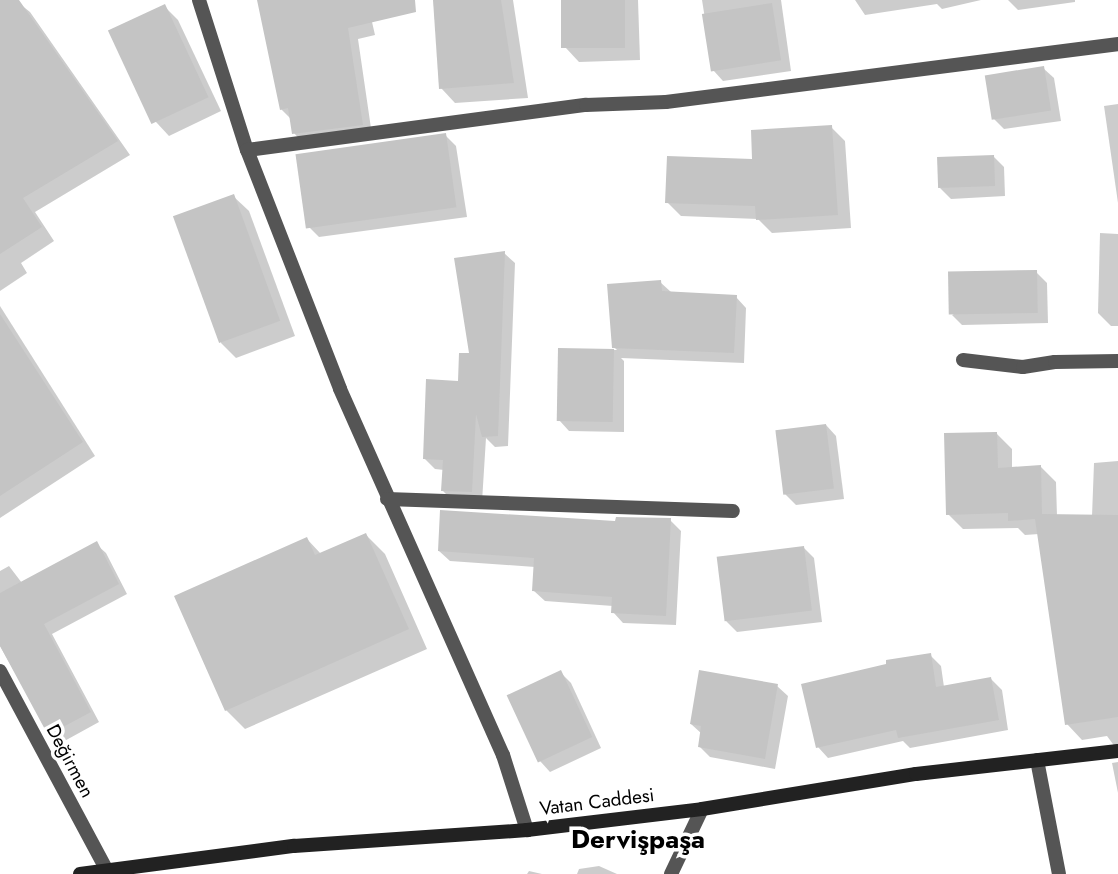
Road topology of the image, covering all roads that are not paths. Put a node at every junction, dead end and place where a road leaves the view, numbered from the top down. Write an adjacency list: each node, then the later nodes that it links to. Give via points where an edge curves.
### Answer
1 (199, 0): 3 (street)
2 (1118, 44): 3 (street, via 666,102 586,105)
3 (247, 150): 6 (street)
4 (963, 360): 5 (street, via 1023,367)
5 (1118, 361)
6 (387, 499): 7 (street); 12 (street, via 503,755)
7 (733, 511)
8 (0, 671): 13 (street, Değirmen)
9 (1118, 751): 10 (street, Vatan Caddesi)
10 (1037, 760): 11 (street, Vatan Caddesi); 16 (street)
11 (702, 808): 12 (street, Vatan Caddesi); 15 (street)
12 (527, 830): 13 (street, Vatan Caddesi, via 294,846)
13 (108, 872): 14 (street, Vatan Caddesi)
14 (80, 874)
15 (671, 874)
16 (1059, 874)

